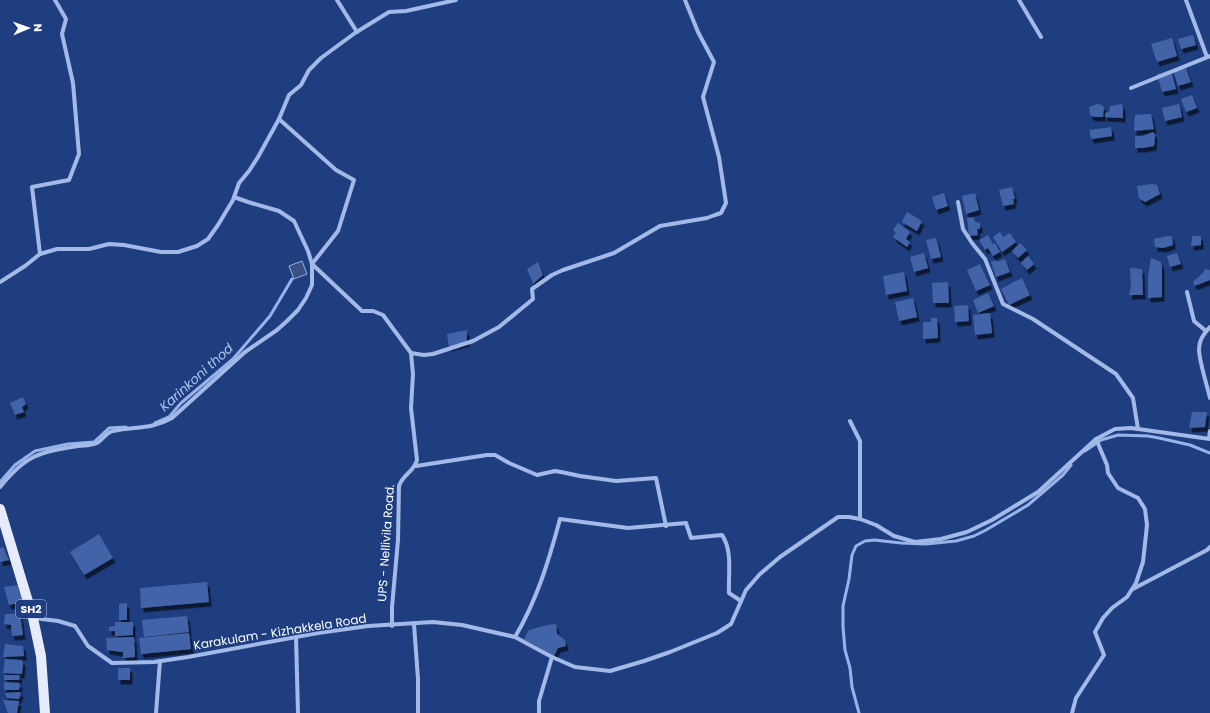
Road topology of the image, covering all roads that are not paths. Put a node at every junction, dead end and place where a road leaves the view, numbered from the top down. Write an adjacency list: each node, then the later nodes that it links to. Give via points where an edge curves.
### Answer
1 (55, 0): 14 (street, via 66,19 62,34 73,83 79,154 69,180 32,187)
2 (337, 0): 7 (street)
3 (456, 0): 7 (street, via 406,11 389,12)
4 (684, 0): 20 (street, via 714,62 703,97 724,183 726,203 721,213 660,226 614,253 552,275 532,289 533,299 517,313 499,327 473,341 433,354)
5 (1019, 0): 8 (street)
6 (1186, 0): 9 (street)
7 (357, 32): 11 (street, via 309,70 300,85 289,95)
8 (1041, 37)
9 (1209, 56): 10 (street)
10 (1131, 88)
11 (279, 119): 12 (street); 15 (street, via 336,170 354,180 338,231)
12 (234, 197): 14 (street, via 208,239 197,246 178,252 109,244 89,249 57,249); 15 (street, via 280,211 294,221)
13 (958, 202): 23 (street, via 963,229 985,259 1003,304 1033,319 1116,374 1133,398)
14 (40, 254): 16 (street)
15 (312, 264): 20 (street, via 362,311 373,311 383,316); 28 (street, via 312,285 298,310 277,330 245,352 172,418 149,427 111,431 93,445 40,453 16,467)
16 (0, 282)
17 (1187, 292): 19 (street, via 1194,321)
18 (1210, 327): 19 (street)
19 (1206, 331): 21 (street, via 1200,340 1199,349)
20 (411, 353): 27 (street, via 411,408 418,460)
21 (1210, 398)
22 (850, 421): 30 (street, via 860,441)
23 (1138, 429): 25 (street, Karakulam - Kizhakkela Road); 26 (street, Karakulam - Kizhakkela Road, via 1115,429)
24 (1210, 431): 25 (street)
25 (1210, 439)
26 (1097, 442): 30 (street, Karakulam - Kizhakkela Road, via 1038,492 967,532 916,542 894,536); 33 (street, via 1108,473 1118,488 1138,498 1145,509 1147,525 1143,562)
27 (416, 466): 31 (street, via 495,455 537,475 561,472 616,481 656,478); 37 (street, UPS - Nellivila Road., via 401,479 399,486)
28 (0, 487)
29 (0, 509): 35 (main road, SH2)
30 (860, 519): 34 (street, Karakulam - Kizhakkela Road, via 838,517 780,557 746,590)
31 (666, 526): 34 (street, via 686,523 691,538 722,536 726,540 729,555 728,593); 39 (street, via 628,528 560,519 538,590)
32 (1210, 547): 33 (street)
33 (1133, 589): 47 (street, via 1103,618 1095,632 1104,655 1076,698)
34 (742, 601): 40 (street, Karakulam - Kizhakkela Road, via 731,624 717,633 644,661 610,670 575,667)
35 (33, 618): 41 (street, Karakulam - Kizhakkela Road, via 75,626 88,646 112,663); 42 (main road, SH2, via 41,656)
36 (414, 624): 37 (street, Karakulam - Kizhakkela Road); 39 (street, Karakulam - Kizhakkela Road, via 433,622 462,625); 45 (street)
37 (392, 626): 38 (street, Karakulam - Kizhakkela Road, via 368,626)
38 (296, 637): 41 (street, Karakulam - Kizhakkela Road); 44 (street)
39 (515, 637): 40 (street, Karakulam - Kizhakkela Road)
40 (552, 657): 46 (street, via 539,702)
41 (160, 661): 43 (street)
42 (45, 713)
43 (156, 713)
44 (298, 713)
45 (418, 713)
46 (539, 713)
47 (1072, 713)

